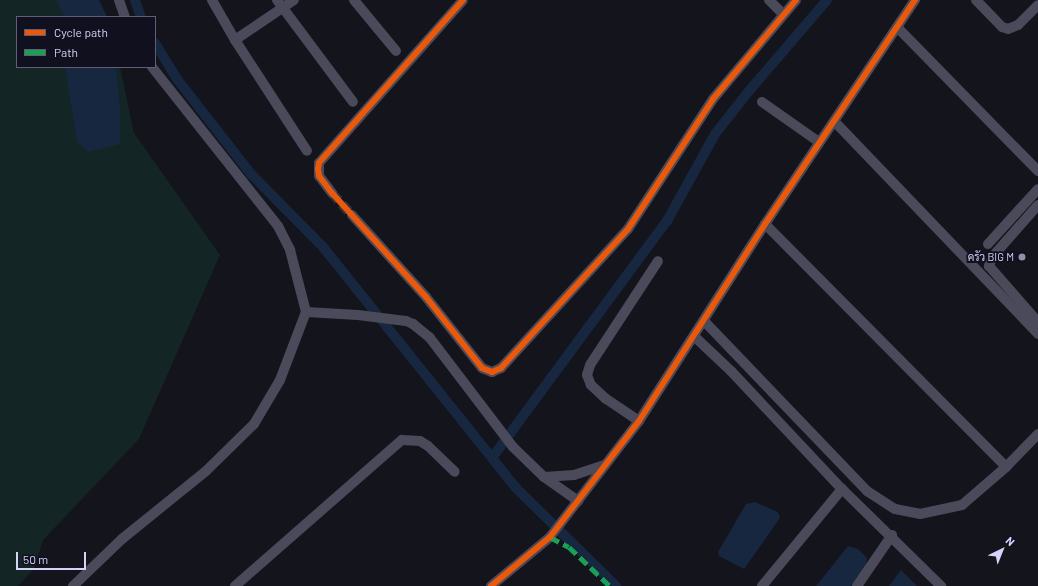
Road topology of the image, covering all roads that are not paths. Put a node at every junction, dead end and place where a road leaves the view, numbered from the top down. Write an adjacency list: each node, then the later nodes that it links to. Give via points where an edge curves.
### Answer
1 (119, 0): 14 (street)
2 (212, 0): 16 (street)
3 (277, 0): 12 (street)
4 (294, 0): 12 (street)
5 (354, 0): 17 (street)
6 (463, 0): 26 (street, via 319,163 319,176)
7 (769, 0): 13 (street)
8 (796, 0): 13 (street)
9 (916, 0): 15 (street)
10 (976, 0): 11 (street, via 1002,27 1008,29 1018,25)
11 (1038, 5)
12 (282, 10): 16 (street); 19 (street)
13 (783, 14): 28 (street, via 713,99 628,229 501,368 492,372 482,368 426,297)
14 (125, 16)
15 (898, 27): 21 (street); 24 (street)
16 (235, 40): 23 (street)
17 (396, 51)
18 (153, 68): 32 (street, via 278,226 290,250)
19 (353, 102)
20 (762, 102): 22 (street)
21 (834, 121): 22 (street); 35 (street)
22 (819, 142): 29 (street)
23 (307, 151)
24 (1038, 171)
25 (1038, 190): 30 (street)
26 (332, 193)
27 (1038, 205): 34 (street, via 993,256 989,266)
28 (352, 215)
29 (765, 224): 33 (street); 40 (street)
30 (988, 244)
31 (658, 261): 37 (street, via 590,365 587,375 591,385 606,399)
32 (306, 312): 42 (street, via 406,321 430,338 513,447); 46 (street, via 280,380 254,424 206,471 122,539)
33 (705, 322): 36 (street); 40 (street, via 867,491 895,509 920,514 962,505)
34 (1038, 322)
35 (1038, 334)
36 (695, 337): 37 (street); 43 (street, via 773,414)
37 (639, 421): 39 (street)
38 (1038, 434): 40 (street)
39 (604, 465): 42 (street, via 574,475); 44 (street)
40 (1006, 467)
41 (455, 472): 47 (street, via 420,441 402,440)
42 (544, 477): 44 (street)
43 (842, 489): 45 (street); 49 (street)
44 (578, 501): 48 (street, via 550,537)
45 (892, 536): 50 (street); 51 (street)
46 (73, 586)
47 (235, 586)
48 (491, 586)
49 (762, 586)
50 (857, 586)
51 (941, 586)

